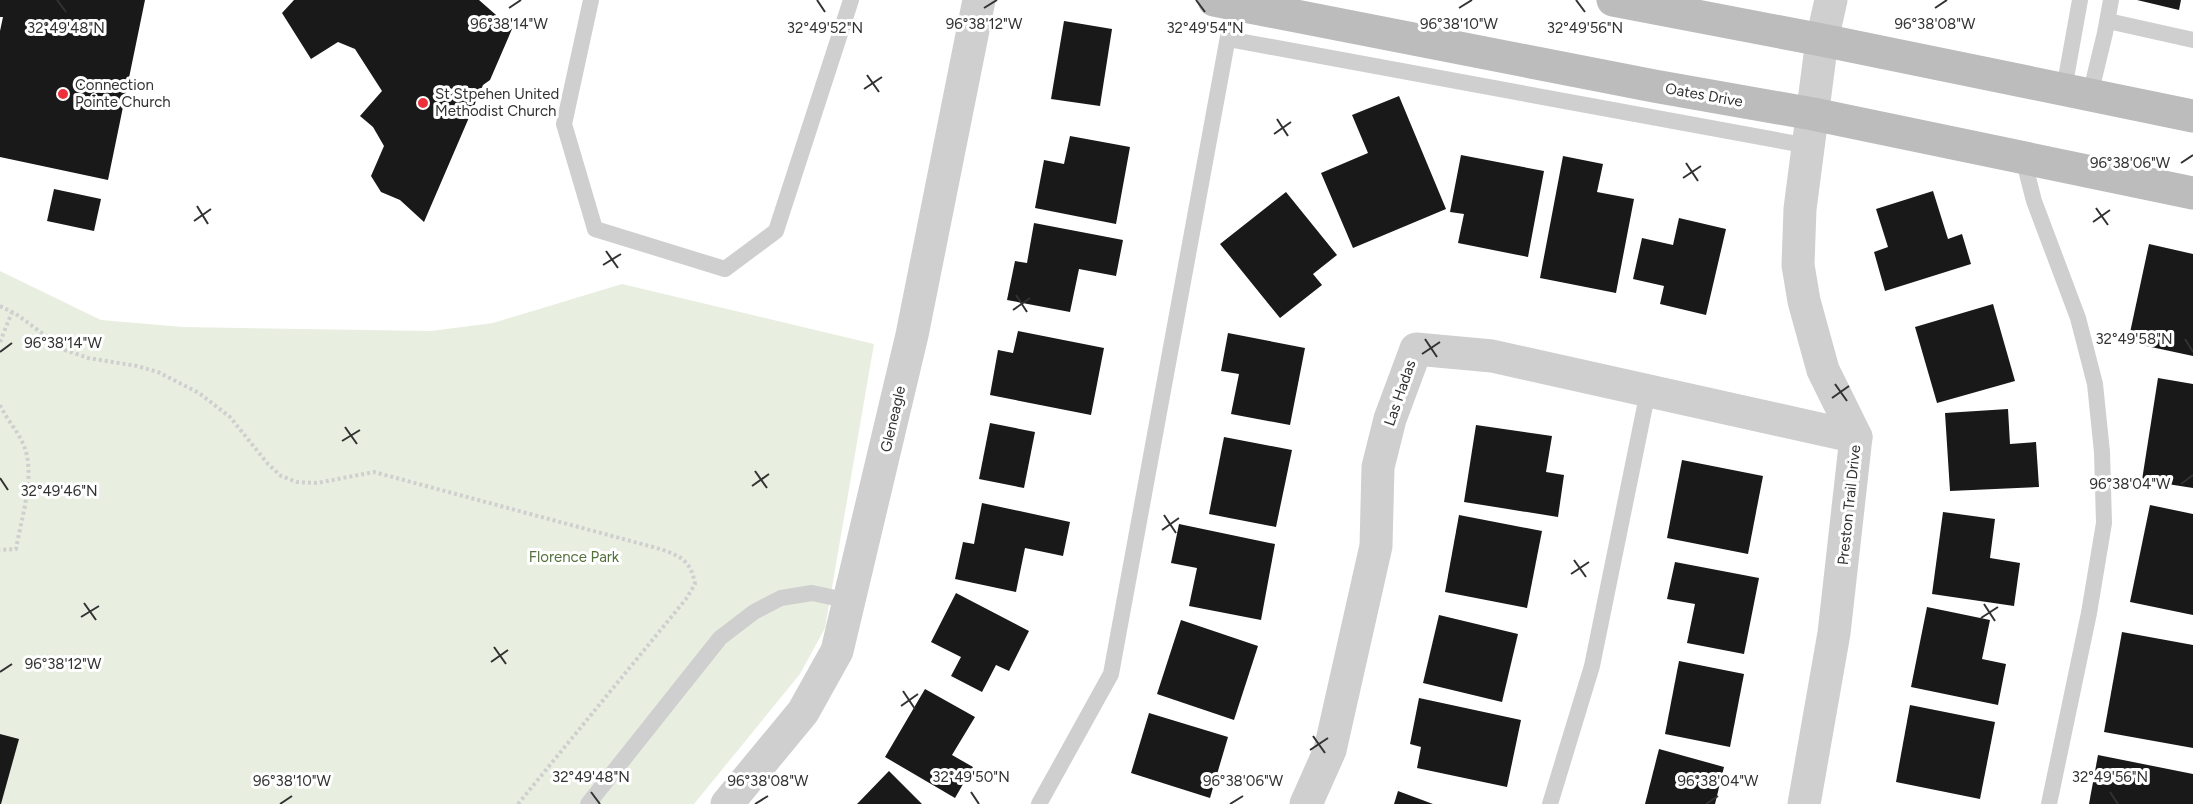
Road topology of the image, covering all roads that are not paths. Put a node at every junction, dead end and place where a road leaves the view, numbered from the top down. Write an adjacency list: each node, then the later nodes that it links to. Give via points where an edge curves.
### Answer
1 (591, 0): 2 (lane, via 564,124 596,229 724,269 776,231)
2 (851, 0)
3 (980, 0): 21 (street, Gleneagle, via 912,335)
4 (1613, 0): 11 (main road)
5 (1831, 0): 11 (street, Preston Trail Drive)
6 (2080, 0): 13 (lane)
7 (2111, 0): 9 (lane)
8 (1224, 2): 10 (lane); 14 (main road, Oates Drive)
9 (2108, 21): 12 (lane); 13 (lane)
10 (1228, 39): 16 (lane); 24 (lane, via 1112,674)
11 (1822, 40): 13 (main road); 14 (street, Preston Trail Drive)
12 (2193, 40)
13 (2077, 92): 15 (main road)
14 (1813, 114): 16 (street, Preston Trail Drive); 17 (main road, Oates Drive)
15 (2193, 116)
16 (1809, 146): 20 (street, Preston Trail Drive, via 1800,209 1798,265 1823,369)
17 (2024, 158): 18 (main road, Oates Drive); 28 (lane, via 2034,201 2078,318 2095,384 2102,452 2104,523)
18 (2193, 193)
19 (1648, 391): 20 (street, Las Hadas); 25 (street, Las Hadas, via 1492,356 1416,349 1390,419 1378,467 1376,546 1330,750); 26 (lane, via 1592,666)
20 (1856, 437): 27 (street, Preston Trail Drive, via 1834,633)
21 (850, 601): 22 (lane, via 812,593 781,598 754,612 720,639); 23 (street, Gleneagle, via 837,651 803,712)
22 (588, 804)
23 (727, 804)
24 (1039, 804)
25 (1306, 804)
26 (1550, 804)
27 (1804, 804)
28 (2049, 804)

